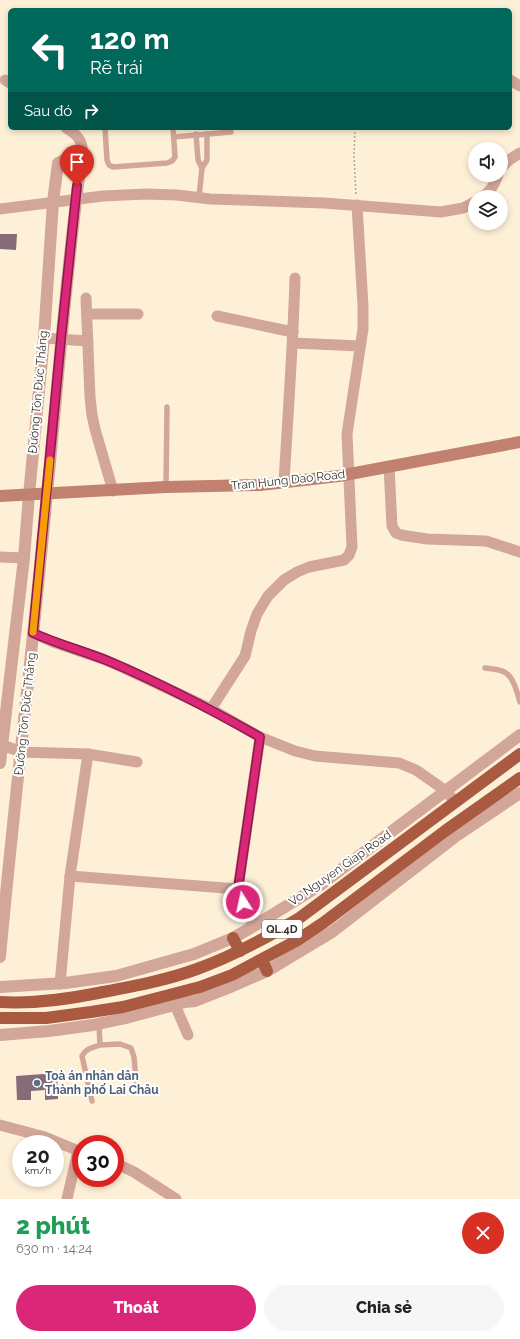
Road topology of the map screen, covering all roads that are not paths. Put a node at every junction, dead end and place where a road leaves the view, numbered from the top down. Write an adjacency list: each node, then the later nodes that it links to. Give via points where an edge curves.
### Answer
1 (70, 130): 10 (street, via 80,140 83,150)
2 (105, 130): 7 (lane, via 107,160 113,167 170,163 175,157)
3 (173, 130): 7 (lane)
4 (231, 132): 6 (lane)
5 (196, 134): 6 (lane); 7 (lane); 11 (lane, via 198,160)
6 (207, 134): 11 (lane, via 207,160)
7 (174, 137)
8 (520, 153): 9 (street)
9 (508, 161)
10 (81, 162): 13 (street, Đường Tôn Đức Thắng); 14 (street, Đường Tôn Đức Thắng, via 62,161 58,164)
11 (202, 168): 12 (lane)
12 (199, 197): 13 (street, via 146,194); 16 (street)
13 (76, 198): 14 (street); 25 (street, Đường Tôn Đức Thắng)
14 (53, 202): 17 (street); 23 (street, Đường Tôn Đức Thắng)
15 (468, 205): 16 (street, via 442,212)
16 (357, 206): 27 (street, via 363,306)
17 (0, 209)
18 (295, 278): 24 (street)
19 (86, 298): 20 (street)
20 (87, 314): 21 (street); 26 (street)
21 (138, 314)
22 (217, 316): 24 (street)
23 (44, 338): 25 (street); 36 (street, Đường Tôn Đức Thắng)
24 (293, 338): 27 (street); 32 (street)
25 (61, 339): 26 (street); 35 (street, Đường Tôn Đức Thắng)
26 (88, 341): 34 (street, via 94,429)
27 (360, 346): 31 (street, via 347,434)
28 (167, 407): 33 (lane)
29 (520, 442): 30 (main road, Tran Hung Dao Road)
30 (389, 466): 31 (main road, Tran Hung Dao Road); 38 (street, via 392,526 396,533 427,538 486,541)
31 (349, 474): 32 (main road, Tran Hung Dao Road); 44 (street, via 352,547 349,555 344,560 309,567 298,572 284,580 268,596 257,614 243,660)
32 (284, 482): 33 (main road, Tran Hung Dao Road)
33 (166, 488): 34 (main road, Tran Hung Dao Road)
34 (113, 491): 35 (main road, Tran Hung Dao Road)
35 (47, 494): 36 (main road, Tran Hung Dao Road); 41 (street, Đường Tôn Đức Thắng)
36 (29, 495): 37 (main road, Tran Hung Dao Road); 40 (street, Đường Tôn Đức Thắng)
37 (0, 496)
38 (520, 552)
39 (0, 557): 40 (street)
40 (24, 558): 47 (street, Đường Tôn Đức Thắng)
41 (33, 633): 44 (street, via 117,665); 48 (street, Đường Tôn Đức Thắng)
42 (486, 668): 43 (lane, via 503,671 509,676 515,685)
43 (520, 702)
44 (211, 709): 46 (street)
45 (520, 735): 54 (street, Vo Nguyen Giap Road)
46 (260, 737): 54 (street, via 315,756 399,763 416,770); 58 (street)
47 (1, 744): 48 (street); 52 (street, Đường Tôn Đức Thắng)
48 (21, 752): 49 (street); 62 (street, Đường Tôn Đức Thắng)
49 (88, 754): 51 (street); 57 (street)
50 (520, 754): 56 (highway, Vo Nguyen Giap Road / QL.4D)
51 (137, 762)
52 (0, 763)
53 (520, 778): 63 (highway, QL.4D, via 323,923)
54 (446, 791): 56 (street); 59 (street, Vo Nguyen Giap Road, via 319,886)
55 (520, 792): 64 (street, via 456,836 332,932)
56 (455, 802): 61 (highway, Vo Nguyen Giap Road / QL.4D, via 298,919)
57 (70, 876): 58 (street); 65 (street)
58 (238, 889): 59 (street)
59 (254, 926): 60 (street, Vo Nguyen Giap Road)
60 (233, 938): 61 (highway); 65 (street, Vo Nguyen Giap Road, via 194,954 116,976)
61 (240, 951): 67 (highway, Vo Nguyen Giap Road / QL.4D, via 197,969 118,989 44,1001)
62 (0, 957)
63 (262, 960): 64 (highway); 69 (highway, QL.4D, via 200,987 123,1007 46,1018)
64 (267, 971): 68 (street, via 195,1001)
65 (60, 984): 66 (street, Vo Nguyen Giap Road)
66 (0, 987)
67 (0, 1002)
68 (175, 1005): 70 (street); 72 (street)
69 (0, 1018)
70 (99, 1024): 71 (street); 73 (lane)
71 (0, 1035)
72 (188, 1035)
73 (100, 1046): 74 (lane, via 120,1044 131,1048); 75 (lane, via 84,1051 82,1056)
74 (137, 1091)
75 (92, 1101)
76 (0, 1125): 77 (street, via 45,1137)
77 (72, 1148)
78 (124, 1167): 81 (street)
79 (72, 1181): 80 (street)
80 (67, 1199)
81 (176, 1199)

